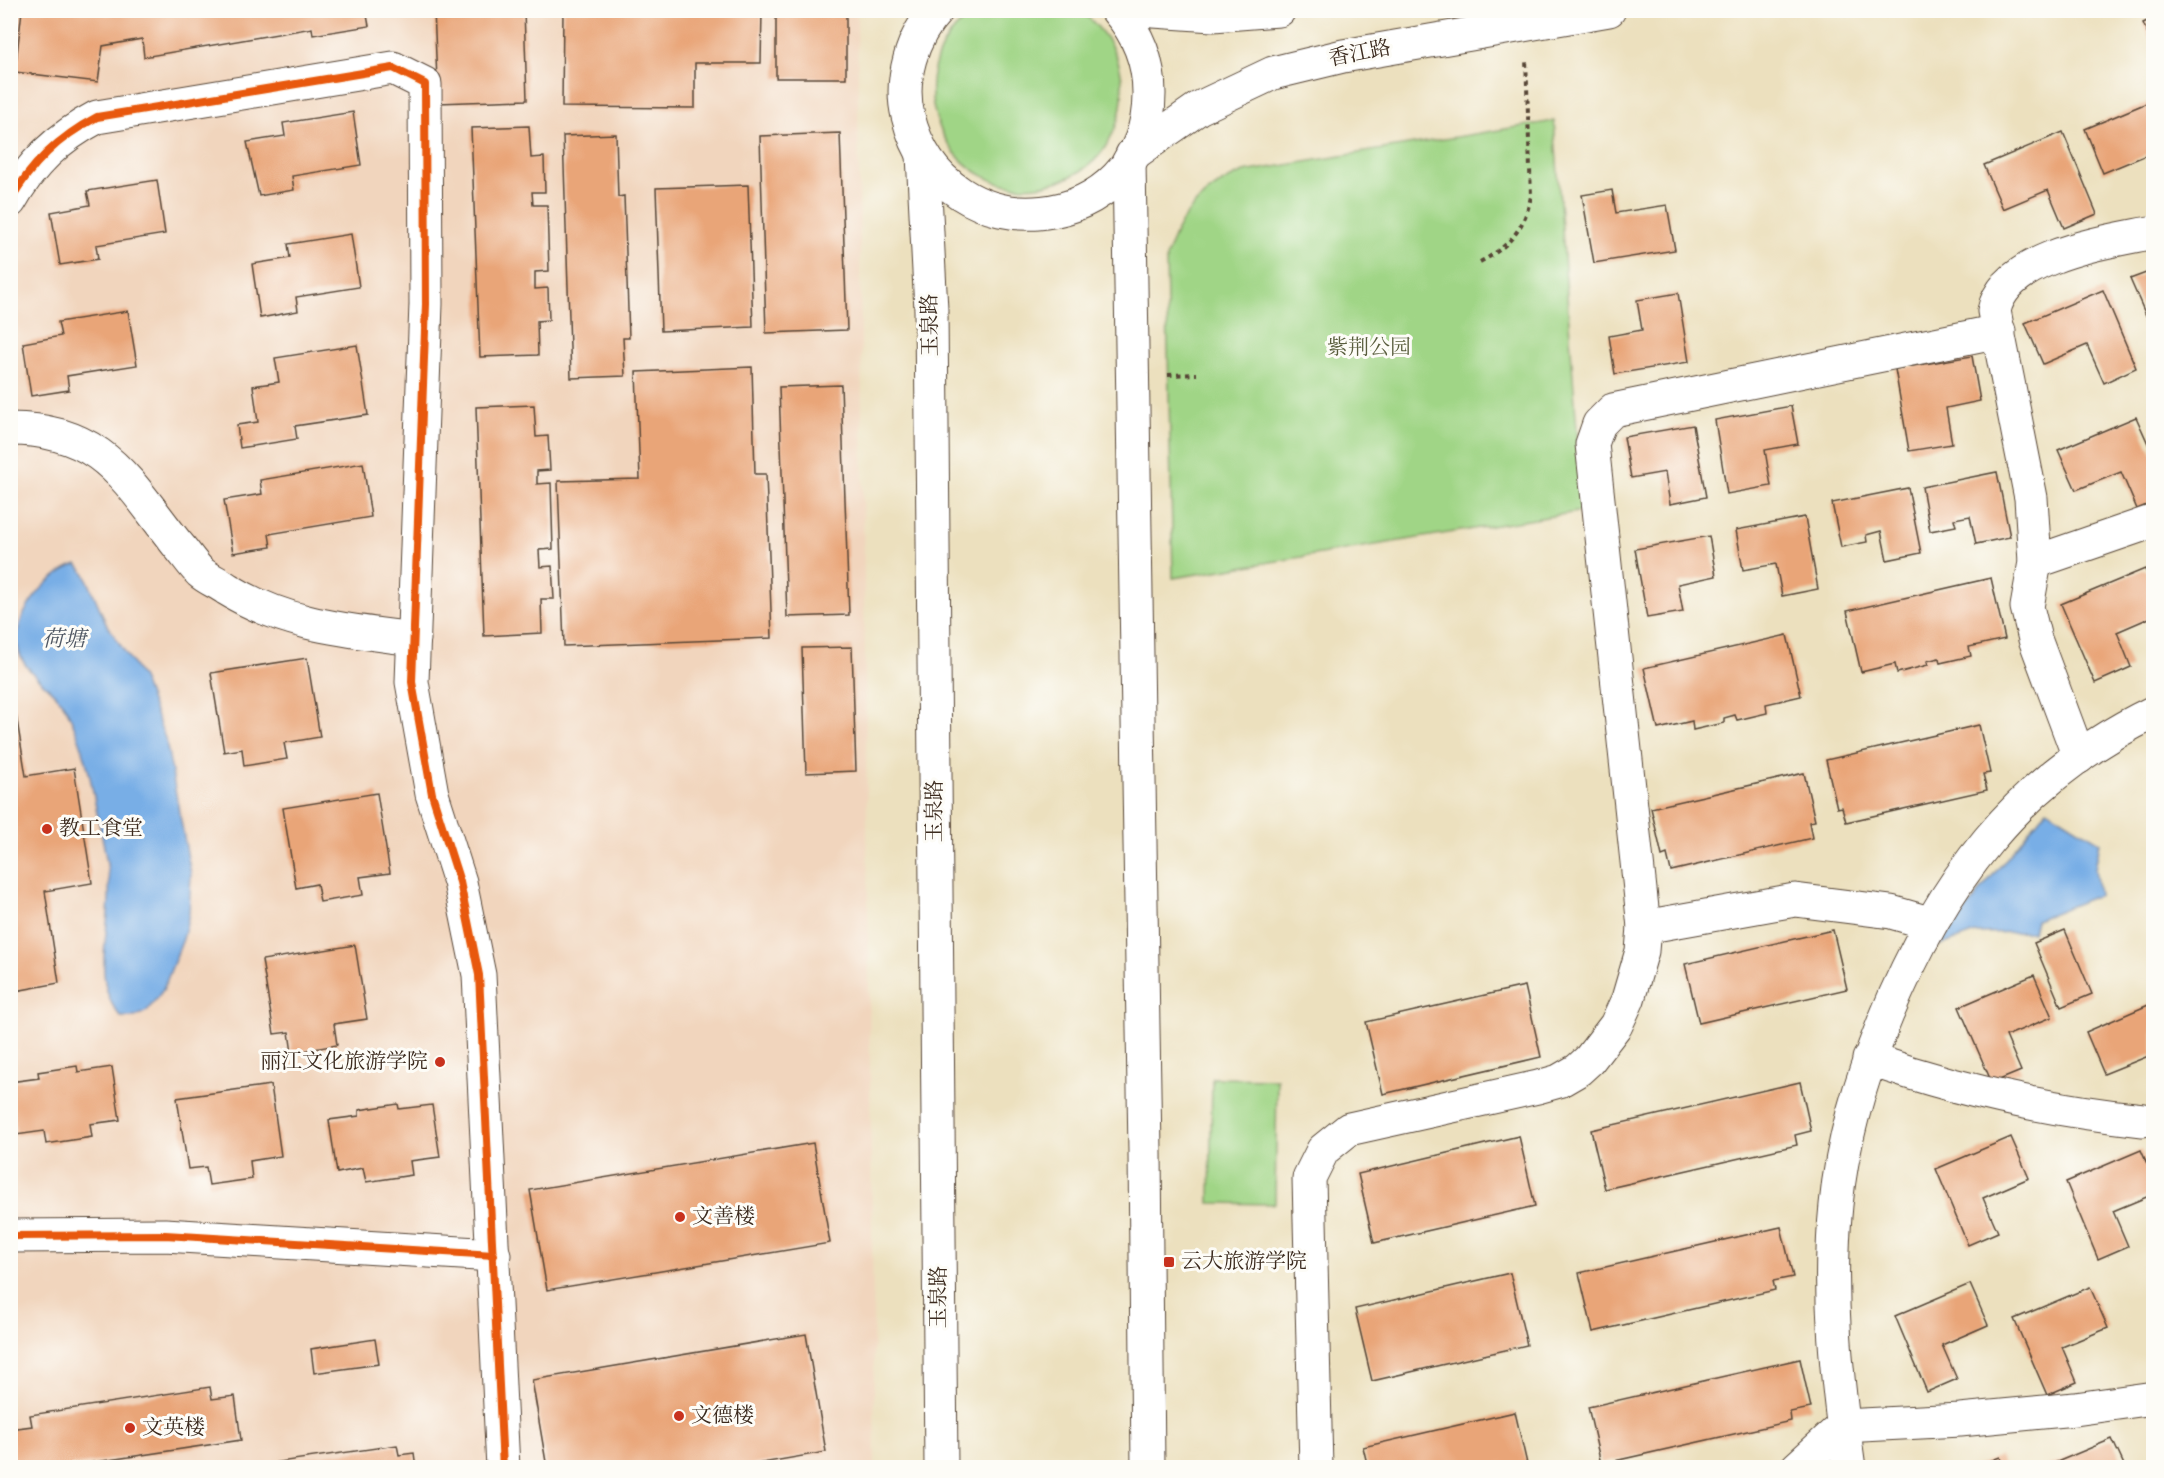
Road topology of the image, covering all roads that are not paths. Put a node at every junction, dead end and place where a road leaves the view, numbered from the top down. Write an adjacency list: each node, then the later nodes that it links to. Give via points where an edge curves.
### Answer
1 (938, 10): 6 (main road, via 920,34 910,57 906,82 906,107)
2 (1117, 10): 7 (main road, via 1142,50 1149,78 1149,107 1142,135)
3 (1139, 10): 4 (main road, via 1213,15)
4 (1279, 10)
5 (1609, 10): 7 (main road, 香江路, via 1343,56 1273,73 1199,108)
6 (922, 155): 7 (main road, via 952,188 970,200 991,208 1035,214 1078,203 1098,192); 26 (main road, 玉泉路, via 931,310)
7 (1130, 158): 27 (main road)
8 (10, 201): 14 (main road, via 39,159 97,117 393,68 425,84 426,304)
9 (2154, 232): 10 (main road, via 2061,253 2034,266 2001,291 1996,300 1995,322)
10 (1999, 331): 13 (main road, via 2031,498); 18 (main road, via 1613,410 1599,424 1592,444)
11 (10, 429): 14 (main road, via 37,429 61,435 106,458 135,487 201,572 251,603 313,626)
12 (2154, 521): 13 (main road)
13 (2035, 562): 16 (main road, via 2027,607)
14 (414, 639): 22 (main road, via 412,682 420,737 432,794 460,882 479,975)
15 (2154, 712): 16 (main road)
16 (2079, 757): 17 (main road, via 2017,809 1984,844)
17 (1929, 923): 18 (main road, via 1891,912 1795,900); 19 (main road)
18 (1644, 927): 28 (main road, via 1638,968 1628,999 1616,1025 1578,1070 1538,1087 1350,1129 1335,1138 1315,1163 1309,1178)
19 (1869, 1059): 20 (main road, via 1916,1076 2012,1101); 24 (main road, via 1851,1114 1835,1207 1836,1344)
20 (2143, 1120)
21 (10, 1236): 22 (main road, via 165,1235)
22 (494, 1255): 25 (main road)
23 (2154, 1398): 24 (main road, via 1983,1418)
24 (1844, 1426): 29 (main road); 30 (main road)
25 (503, 1467)
26 (941, 1467)
27 (1148, 1467)
28 (1316, 1467)
29 (1797, 1467)
30 (1849, 1467)

